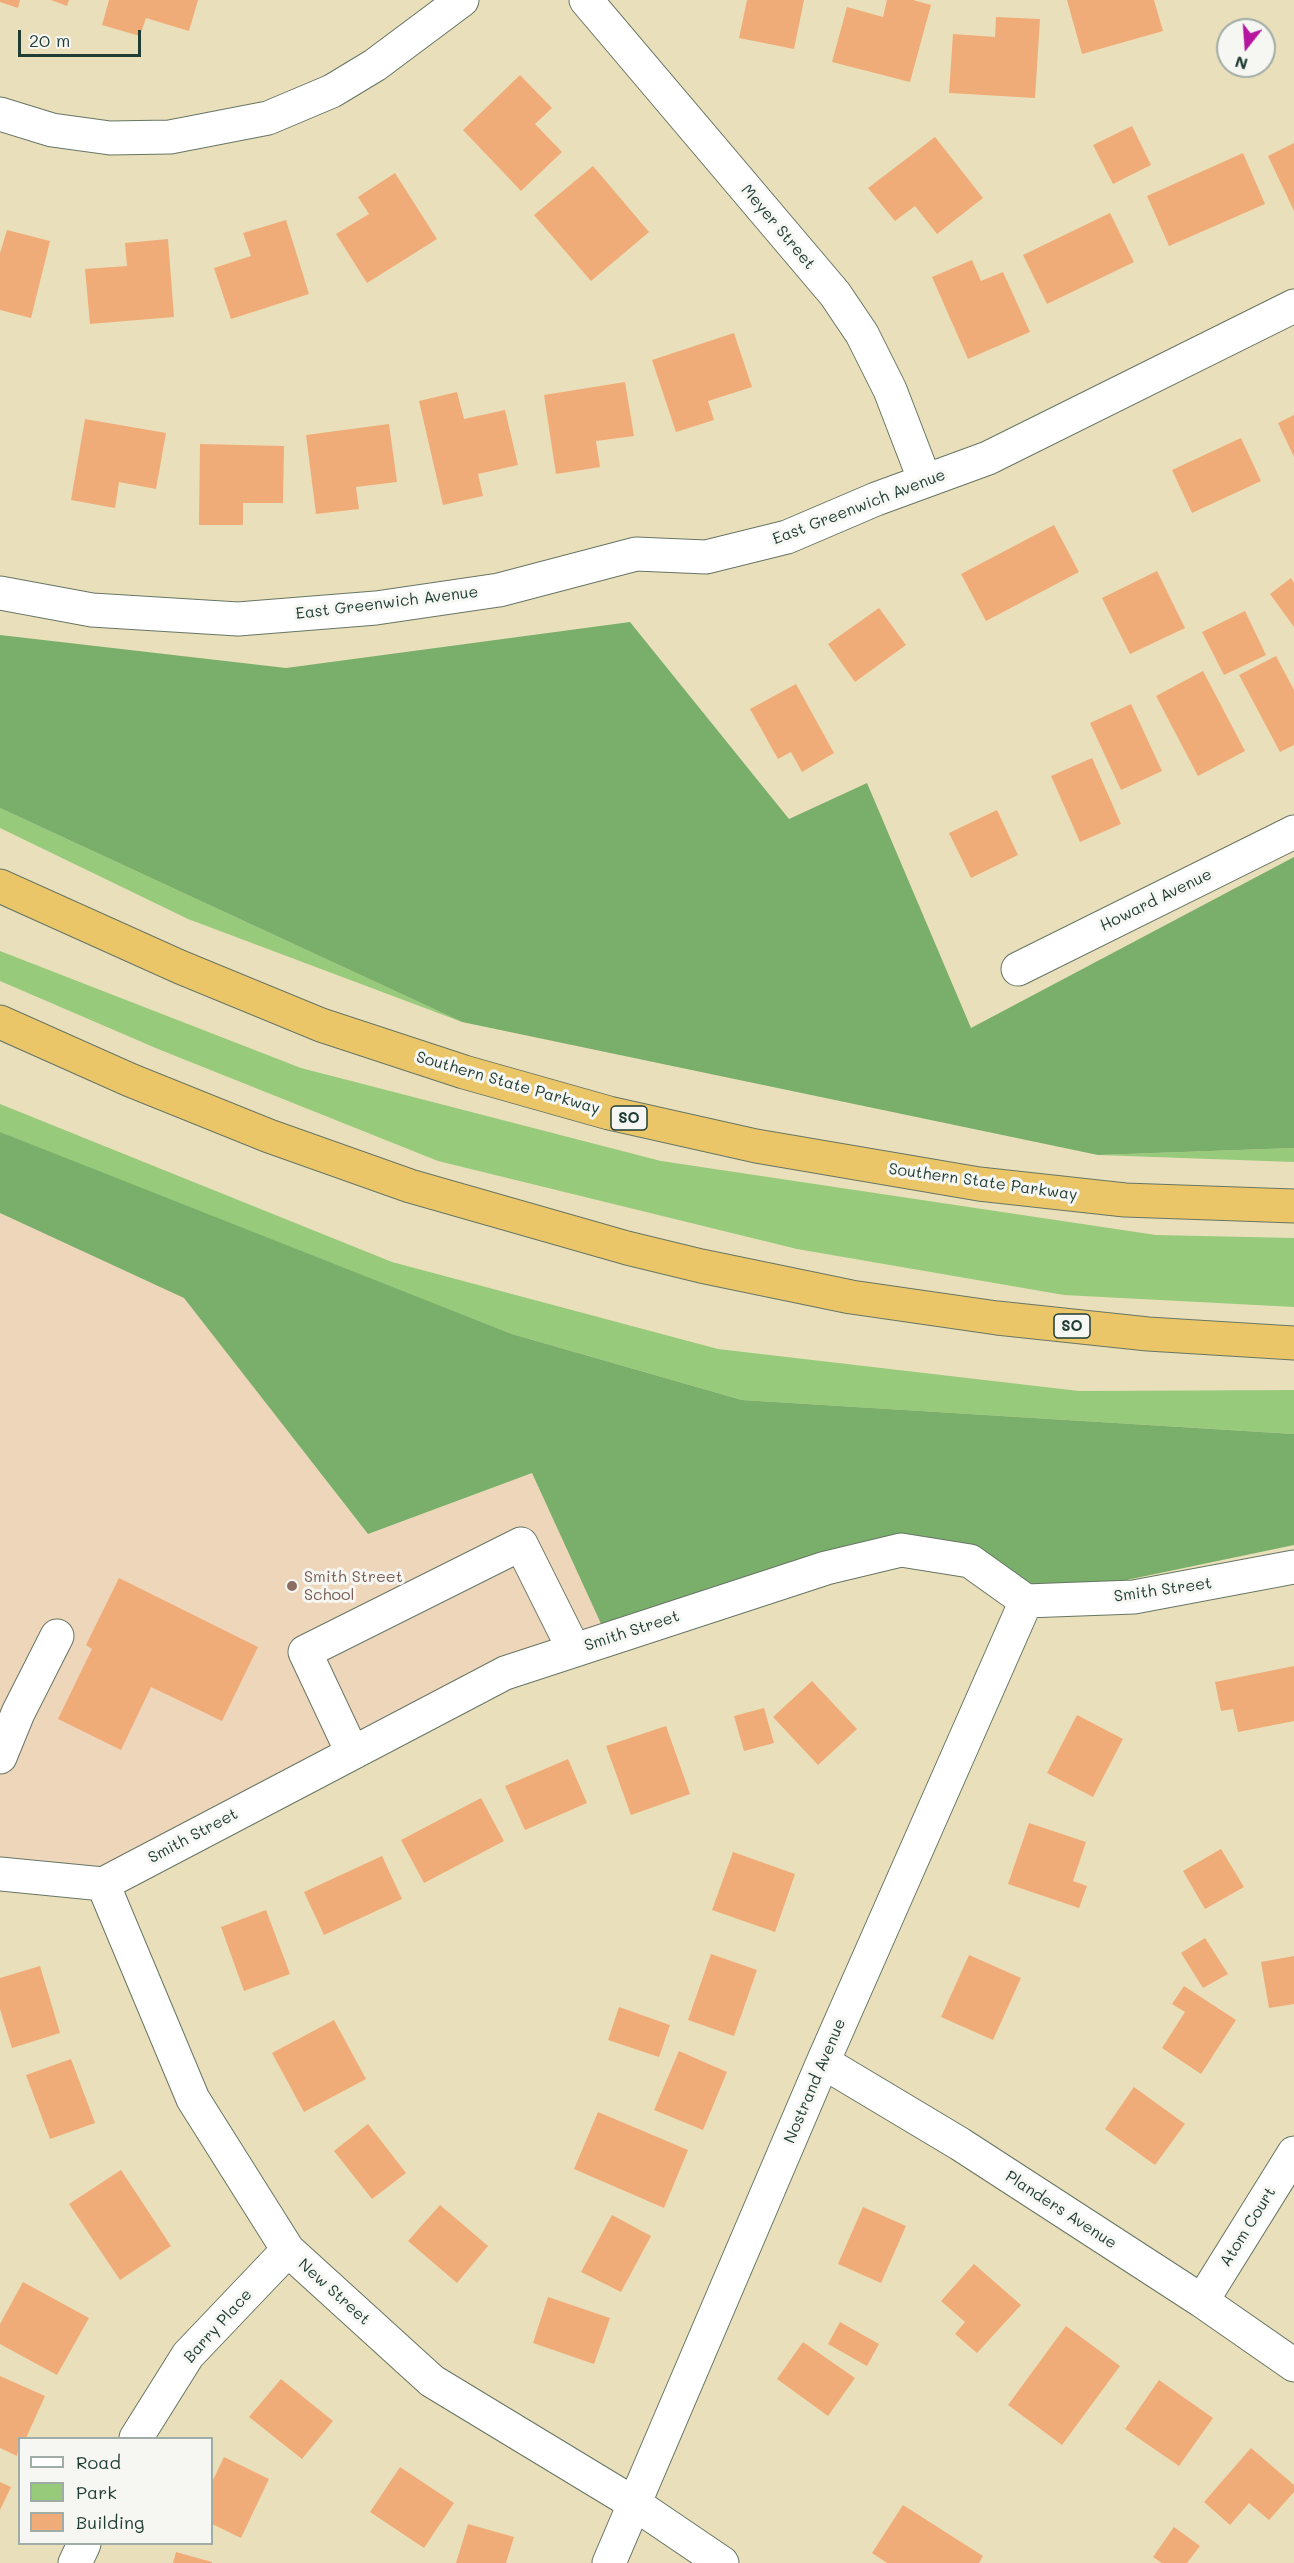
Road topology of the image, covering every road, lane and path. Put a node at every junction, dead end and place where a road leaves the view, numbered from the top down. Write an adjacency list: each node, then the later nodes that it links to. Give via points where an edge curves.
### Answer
1 (462, 0): 3 (street, via 375,65 332,91 268,118 170,137 110,138 52,130)
2 (586, 0): 5 (street, Meyer Street, via 835,294 862,334 890,390)
3 (0, 114)
4 (1294, 306): 5 (street, East Greenwich Avenue, via 988,458)
5 (925, 481): 6 (street, East Greenwich Avenue, via 787,537 706,557 636,554 499,590 376,608 238,619 92,610)
6 (0, 593)
7 (1294, 832): 9 (street, Howard Avenue)
8 (0, 886): 11 (highway, Southern State Parkway / SO, via 171,963 321,1024 464,1072 609,1113 777,1150 979,1184 1125,1200)
9 (1018, 969)
10 (0, 1022): 12 (highway, SO, via 198,1108 400,1183 648,1253 851,1297 997,1318 1148,1334)
11 (1294, 1206)
12 (1294, 1343)
13 (1294, 1567): 14 (street, Smith Street, via 1134,1597)
14 (1026, 1601): 16 (street, Smith Street, via 970,1561 901,1550 826,1568); 21 (street, Nostrand Avenue)
15 (57, 1636): 18 (street)
16 (574, 1650): 17 (street, Smith Street, via 505,1672); 17 (street, via 521,1544 305,1652)
17 (352, 1752): 20 (street, Smith Street)
18 (0, 1757)
19 (0, 1874): 20 (street)
20 (103, 1884): 23 (street, New Street, via 193,2099)
21 (823, 2062): 24 (street, Planders Avenue, via 960,2144); 27 (street, Nostrand Avenue)
22 (1294, 2153): 24 (street, Atom Court)
23 (288, 2250): 26 (street, Barry Place, via 188,2355); 27 (street, New Street, via 432,2381)
24 (1202, 2301): 25 (street, Planders Avenue)
25 (1294, 2365)
26 (137, 2437)
27 (634, 2504): 30 (street, Nostrand Avenue); 31 (street, New Street)
28 (84, 2545): 29 (street)
29 (75, 2563)
30 (609, 2563)
31 (722, 2563)

